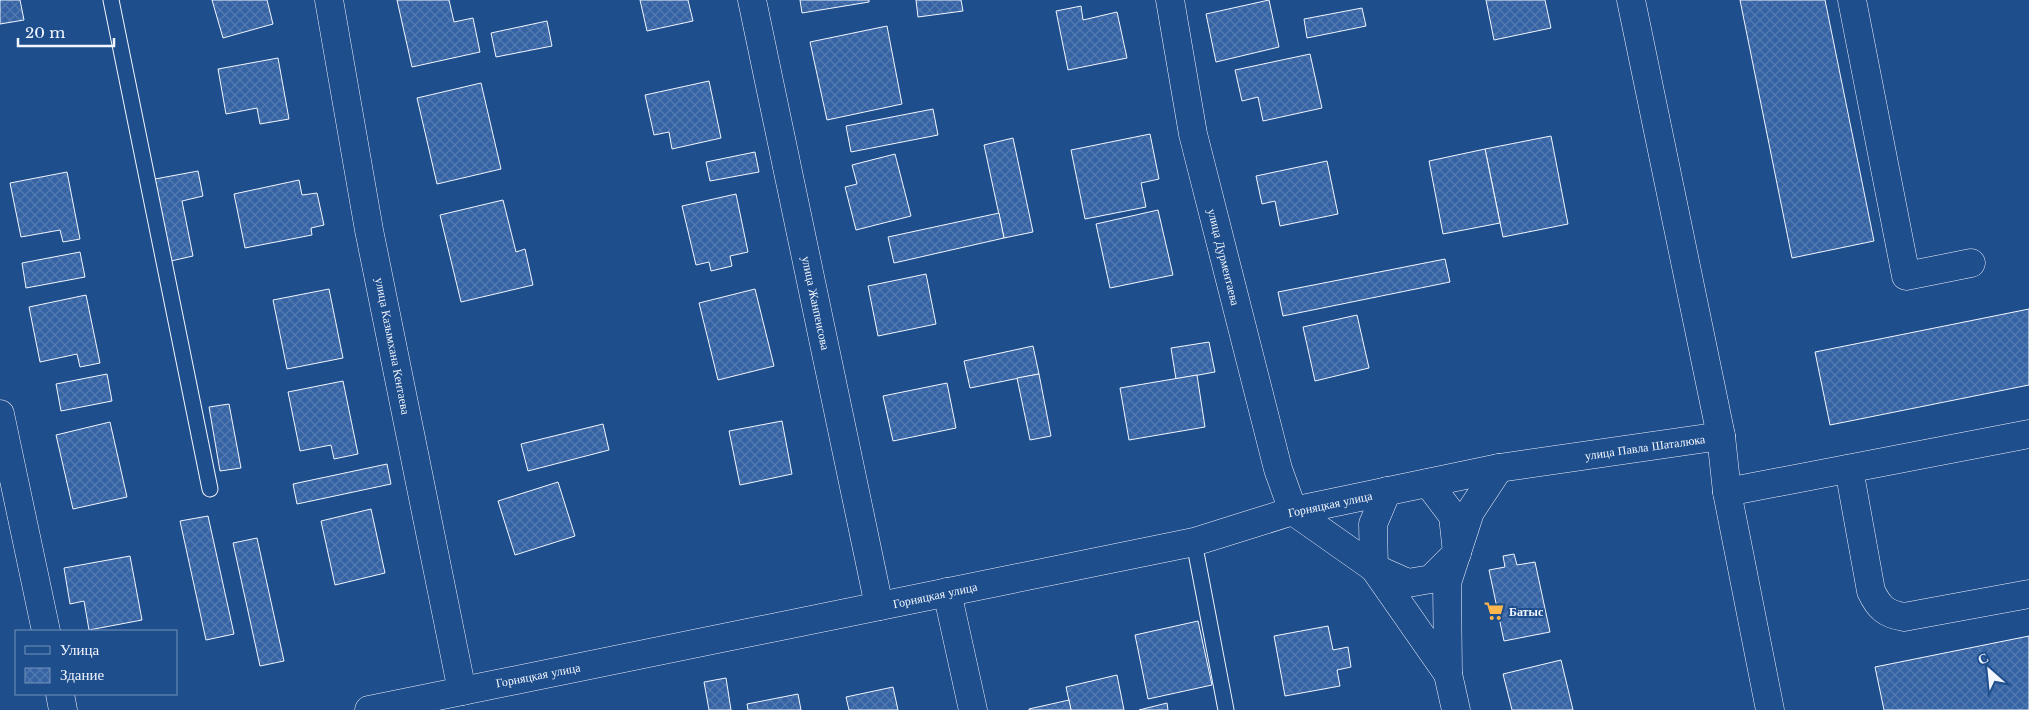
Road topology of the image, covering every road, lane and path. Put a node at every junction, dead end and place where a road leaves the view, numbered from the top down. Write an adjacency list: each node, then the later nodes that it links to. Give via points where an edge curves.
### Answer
1 (111, 0): 14 (lane)
2 (329, 0): 26 (street, улица Казымхана Кентаева, via 371,240)
3 (752, 0): 23 (street, улица Жанпеисова)
4 (1170, 0): 17 (street, улица Дурментаева, via 1193,134 1278,469)
5 (1631, 0): 10 (street, улица Павла Шаталюка)
6 (1852, 0): 7 (street, via 1906,276)
7 (1971, 263)
8 (0, 414): 24 (street)
9 (2029, 434): 12 (street)
10 (1721, 436): 11 (street, улица Павла Шаталюка); 16 (street)
11 (1499, 468): 13 (street, Горняцкая улица); 19 (street, via 1470,512)
12 (1848, 469): 16 (street); 22 (street, via 1871,591 1878,605 1892,615 1904,618)
13 (1428, 483): 15 (street, Горняцкая улица); 19 (street, via 1453,516)
14 (210, 489)
15 (1387, 491): 17 (street, Горняцкая улица); 20 (street, via 1373,524)
16 (1726, 492): 33 (street)
17 (1293, 511): 18 (street, Горняцкая улица); 20 (street)
18 (1194, 542): 21 (street, Горняцкая улица); 31 (lane)
19 (1457, 553): 20 (street, via 1431,579 1408,583); 25 (street, via 1447,583)
20 (1374, 568): 25 (street)
21 (947, 592): 23 (street, Горняцкая улица); 30 (street)
22 (2029, 594)
23 (879, 606): 26 (street, Горняцкая улица)
24 (46, 630)
25 (1448, 674): 32 (street)
26 (462, 691): 29 (street, Горняцкая улица)
27 (60, 695): 28 (street)
28 (63, 710)
29 (369, 710)
30 (973, 710)
31 (1226, 710)
32 (1456, 710)
33 (1770, 710)

